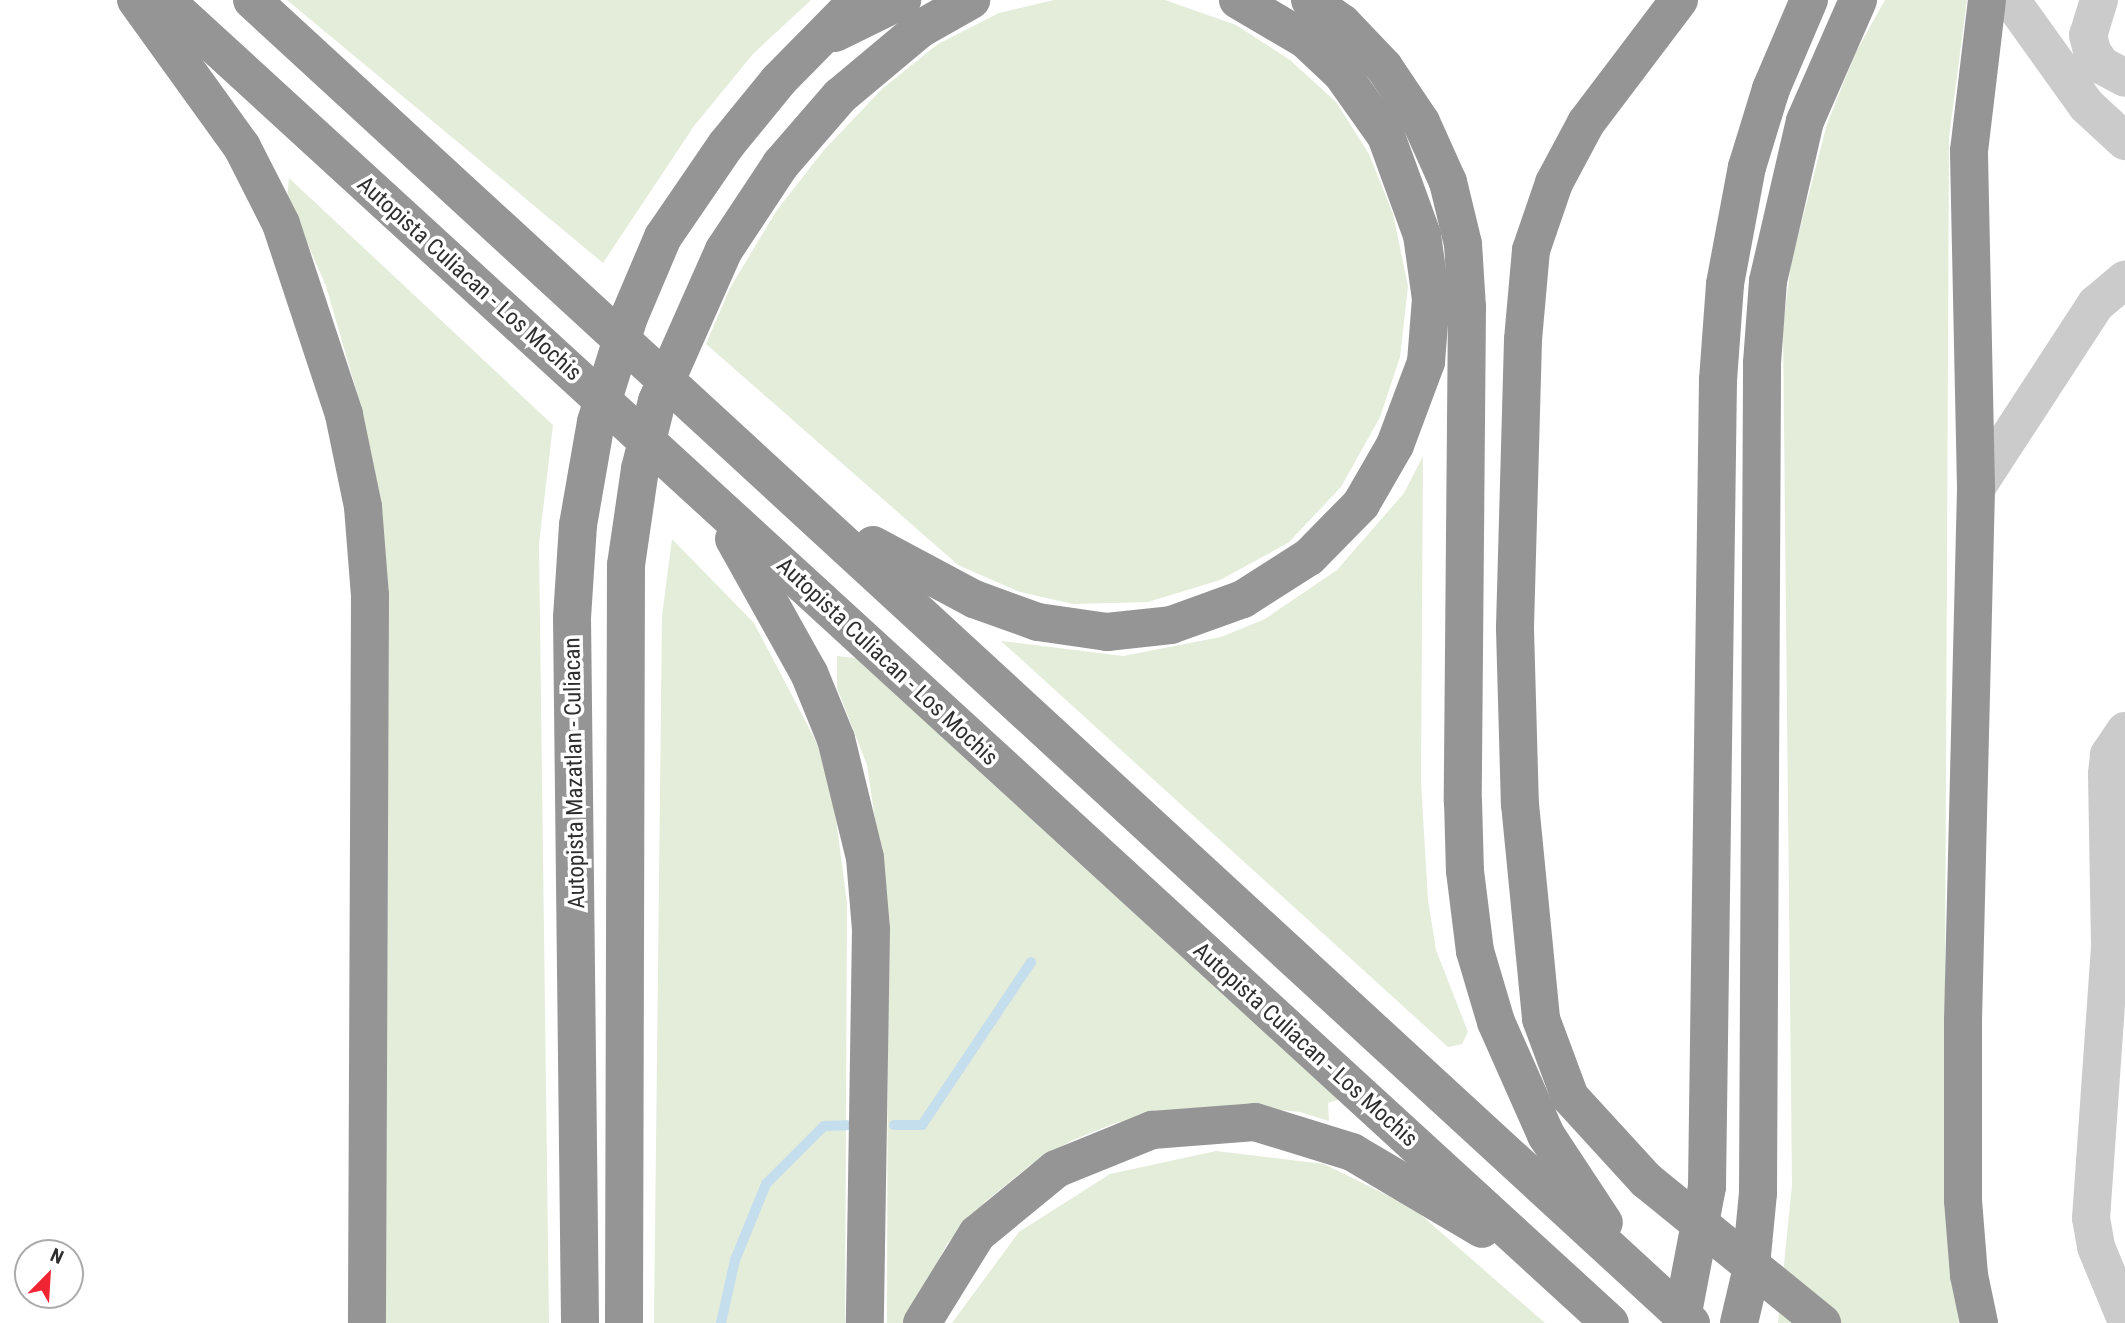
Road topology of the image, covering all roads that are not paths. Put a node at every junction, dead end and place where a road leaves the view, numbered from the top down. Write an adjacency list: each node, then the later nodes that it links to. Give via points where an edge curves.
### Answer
1 (136, 0): 29 (highway, via 242,147 281,224 344,415 363,507 370,595)
2 (165, 0): 21 (highway, Autopista Culiacan - Los Mochis)
3 (252, 0): 20 (highway)
4 (858, 0): 15 (highway, Autopista Mazatlan - Culiacan)
5 (902, 0): 15 (highway)
6 (971, 0): 31 (highway, Autopista Mazatlan - Culiacan, bridge, via 920,29 841,96 781,164 724,250 657,401 640,469 626,565)
7 (1238, 0): 20 (highway, via 1306,40 1342,74 1386,136 1423,235 1431,299 1426,362 1395,445 1361,504 1309,556 1242,599 1171,625 1107,632 1038,622 974,599 913,570)
8 (1310, 0): 26 (highway, via 1342,23 1384,66 1421,121 1448,182 1463,244 1467,307 1463,802 1465,871 1475,951 1496,1022 1546,1135)
9 (1679, 0): 37 (highway, via 1586,123 1553,183 1531,250 1523,340 1515,629 1520,804 1541,1019 1570,1097 1612,1144 1666,1200)
10 (1809, 0): 34 (highway, bridge, via 1771,89 1747,167 1725,284 1718,380 1707,1187)
11 (1858, 0): 36 (highway, bridge, via 1805,121 1767,295 1762,363 1758,1193)
12 (1987, 0): 19 (highway, via 1969,151)
13 (2011, 0): 17 (lane, via 2087,106)
14 (2099, 0): 16 (lane, via 2088,35 2092,51 2101,65)
15 (814, 44): 30 (highway, Autopista Mazatlan - Culiacan, bridge, via 726,145 663,237 629,317 596,422 578,525 572,617)
16 (2125, 78)
17 (2125, 141)
18 (2125, 280): 19 (lane, via 2096,304)
19 (1976, 488): 38 (highway, via 1963,1200 1969,1275)
20 (797, 497): 26 (highway)
21 (709, 499): 28 (highway, Autopista Culiacan - Los Mochis); 32 (highway, via 775,606 809,673 836,739 865,858 871,929)
22 (2125, 731): 23 (lane, via 2109,755)
23 (2116, 827): 24 (lane)
24 (2118, 950): 25 (lane)
25 (2114, 1088): 27 (lane, via 2091,1218 2096,1247)
26 (1636, 1272): 35 (highway)
27 (2125, 1317)
28 (1604, 1318): 33 (highway, via 1473,1223 1352,1152 1255,1122 1152,1130 1056,1169 977,1234)
29 (367, 1323)
30 (580, 1323)
31 (624, 1323)
32 (865, 1323)
33 (922, 1323)
34 (1681, 1323)
35 (1691, 1323)
36 (1739, 1323)
37 (1822, 1323)
38 (1979, 1323)

